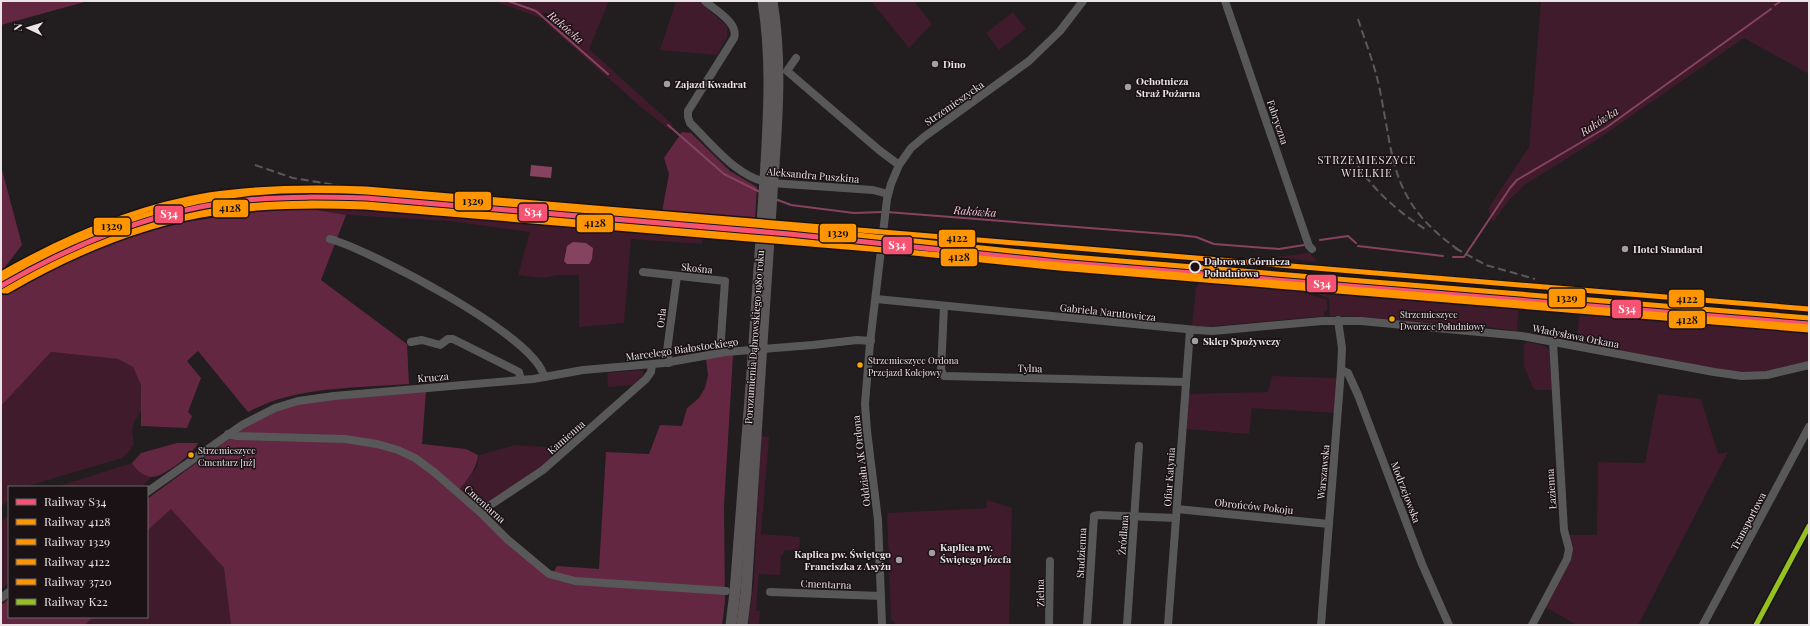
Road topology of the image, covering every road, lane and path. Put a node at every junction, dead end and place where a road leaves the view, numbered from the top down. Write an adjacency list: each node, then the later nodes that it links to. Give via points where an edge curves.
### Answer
1 (705, 1): 9 (street, Aleksandra Puszkina, via 733,25 735,33 688,111 690,123 737,168 754,179 770,183 873,190)
2 (763, 1): 7 (main road, Porozumienia Dąbrowskiego 1980 roku, via 769,45)
3 (772, 1): 7 (main road, Porozumienia Dąbrowskiego 1980 roku, via 779,76)
4 (1083, 1): 8 (street, Strzemieszycka, via 1060,31 1029,61 924,137 911,148)
5 (1225, 1): 12 (street, Fabryczna)
6 (796, 58): 8 (street, via 787,71)
7 (770, 164): 27 (main road, Porozumienia Dąbrowskiego 1980 roku, bridge)
8 (899, 165): 9 (street, Strzemieszycka)
9 (888, 194): 11 (street, Strzemieszycka)
10 (330, 239): 28 (street, via 418,280 494,324 523,349 542,370)
11 (882, 247): 15 (street, Oddziału AK Ordona)
12 (1312, 249)
13 (643, 272): 14 (street, Skośna)
14 (677, 276): 22 (street, Skośna, via 725,281); 23 (street, Orla, via 667,351)
15 (876, 299): 16 (street, Gabriela Narutowicza); 19 (street, Oddziału AK Ordona)
16 (944, 306): 18 (street, Gabriela Narutowicza); 30 (street, Tylna, via 940,370 944,376)
17 (1338, 320): 18 (street, Gabriela Narutowicza, via 1213,331); 21 (street, Władysława Orkana, via 1499,333); 26 (street, Warszawska, via 1342,348)
18 (1190, 330): 30 (street, Ofiar Katynia)
19 (871, 341): 22 (street, Marcelego Białostockiego); 43 (street, Oddziału AK Ordona, via 865,414 878,520)
20 (411, 342): 29 (street, via 422,340 440,345 448,339 453,339 518,372)
21 (1553, 342): 25 (street, Władysława Orkana, via 1742,376 1767,375); 53 (street, Łazienna, via 1564,530 1569,549 1563,568)
22 (720, 352): 23 (street, Marcelego Białostockiego)
23 (669, 363): 24 (street, Marcelego Białostockiego)
24 (652, 365): 28 (street, Marcelego Białostockiego, via 582,370); 36 (street, Kamienna, via 646,379 565,453)
25 (1809, 365)
26 (1341, 370): 39 (street, Warszawska); 52 (street, Modrzejowska, via 1348,373 1358,395 1422,564)
27 (756, 374): 44 (main road, Porozumienia Dąbrowskiego 1980 roku); 45 (main road, Porozumienia Dąbrowskiego 1980 roku, via 746,593)
28 (544, 377): 29 (street, Marcelego Białostockiego)
29 (521, 380): 32 (street, Krucza, via 298,401 270,410)
30 (1186, 382): 35 (street, Ofiar Katynia)
31 (1809, 427): 54 (street, Transportowa)
32 (228, 434): 34 (street, Krucza); 36 (street, Cmentarna, via 345,439 387,447 422,463)
33 (1139, 446): 37 (street, Źródlana)
34 (148, 491)
35 (1177, 509): 38 (street, Ofiar Katynia); 39 (street, Obrońców Pokoju)
36 (480, 512): 41 (street, Cmentarna, via 531,560 556,577 575,581)
37 (1134, 516): 38 (street, Studzienna); 48 (street, Studzienna, via 1095,515 1093,518); 49 (street, Źródlana)
38 (1176, 518): 50 (street, Ofiar Katynia)
39 (1329, 524): 51 (street, Warszawska)
40 (1050, 561): 47 (street, Zielna)
41 (726, 591)
42 (770, 592): 43 (street, Cmentarna)
43 (881, 596): 46 (street, Oddziału AK Ordona)
44 (731, 625)
45 (742, 625)
46 (882, 625)
47 (1049, 625)
48 (1087, 625)
49 (1126, 625)
50 (1168, 625)
51 (1321, 625)
52 (1449, 625)
53 (1532, 625)
54 (1703, 625)

